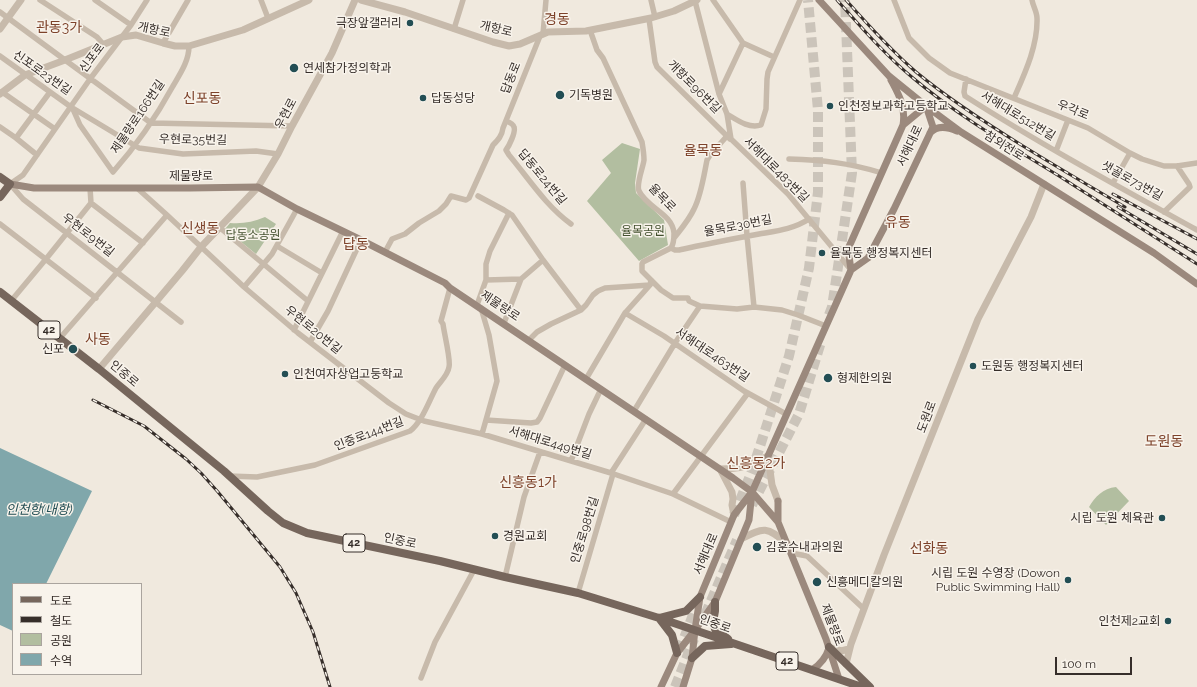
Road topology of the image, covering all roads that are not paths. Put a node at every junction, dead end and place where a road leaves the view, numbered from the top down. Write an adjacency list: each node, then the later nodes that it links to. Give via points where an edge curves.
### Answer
1 (21, 0): 20 (street)
2 (40, 0): 31 (street, via 97,37)
3 (95, 0): 23 (street)
4 (147, 0): 23 (street, 신포로)
5 (188, 0): 29 (street)
6 (261, 0): 21 (street)
7 (309, 0): 21 (street, 개항로)
8 (355, 0): 52 (street, 우현로, via 332,53)
9 (361, 0): 25 (street, 개항로)
10 (463, 0): 25 (street)
11 (546, 0): 27 (street, 답동로)
12 (651, 0): 22 (street, 개항로96번길)
13 (696, 0): 22 (street, 개항로); 42 (street, 서해대로483번길)
14 (713, 0): 30 (street)
15 (800, 0): 34 (street)
16 (820, 0): 37 (main road, 참외전로)
17 (894, 0): 38 (street, 우각로, via 909,38 941,67)
18 (1032, 0): 43 (street, via 1037,16 1036,28 1027,67)
19 (0, 12): 20 (street)
20 (8, 17): 24 (street); 35 (street)
21 (268, 18): 32 (street, 개항로, via 243,30)
22 (652, 18): 26 (street, 개항로); 56 (street, 개항로96번길, via 657,67)
23 (131, 25): 28 (street, 신포로)
24 (0, 29)
25 (454, 29): 27 (street, 개항로, via 509,46)
26 (590, 30): 27 (street, 개항로, via 548,32); 92 (street, 율목로, via 597,50 642,142 644,162 639,191 670,221)
27 (542, 35): 49 (street, 답동로)
28 (122, 37): 29 (street, 개항로, via 136,35); 31 (street, 개항로); 39 (street, 신포로)
29 (163, 43): 32 (street, 개항로)
30 (743, 43): 34 (street); 42 (street)
31 (103, 44): 35 (street, 개항로)
32 (189, 46): 50 (street, 제물량로166번길, via 184,67)
33 (0, 56): 36 (street, 신포로23번길)
34 (774, 57): 47 (street, via 768,72 766,108 761,125 748,125)
35 (65, 60): 36 (street, 개항로); 39 (street)
36 (26, 75): 40 (street, 신포로23번길); 41 (street, 개항로)
37 (889, 76): 44 (main road, 참외전로); 51 (main road, via 903,105)
38 (966, 78): 43 (street, 우각로); 61 (street, 서해대로512번길, via 965,96)
39 (90, 79): 45 (street, 신포로); 50 (street)
40 (50, 92): 45 (street, 신포로23번길); 46 (street)
41 (1, 93): 46 (street)
42 (719, 94): 47 (street, 서해대로483번길)
43 (1014, 98): 48 (street, 우각로)
44 (926, 106): 51 (main road, 서해대로); 55 (main road, 참외전로); 58 (main road, 서해대로, via 932,127)
45 (71, 107): 54 (street, 신포로); 60 (street, 우현로35번길); 60 (street, 제물량로166번길, via 113,172)
46 (34, 114): 54 (street); 57 (street)
47 (727, 114): 59 (street, 서해대로483번길)
48 (1068, 120): 61 (street); 62 (street, 우각로, via 1088,128)
49 (506, 121): 86 (street, 답동로24번길, via 514,130 506,150 509,155 541,195); 98 (street, 답동로, via 500,139 493,145 469,198 466,200 451,196 439,211 405,234 392,239)
50 (151, 123): 52 (street); 60 (street, 제물량로166번길)
51 (903, 125): 68 (main road, 서해대로)
52 (292, 126): 63 (street, 우현로)
53 (0, 127): 57 (street)
54 (55, 129): 64 (street, 신포로)
55 (961, 132): 58 (main road, via 952,128 938,128 931,131); 73 (main road, 참외전로)
56 (727, 136): 59 (street, 개항로96번길); 92 (street, via 707,160 698,201)
57 (16, 138): 64 (street)
58 (925, 140): 102 (main road, 서해대로, via 894,209 868,258)
59 (732, 141): 84 (street, 서해대로483번길, via 788,194)
60 (135, 146): 63 (street, 우현로35번길, via 174,153 256,151)
61 (1056, 151): 71 (street, 샛골로73번길)
62 (1130, 153): 67 (street, 우각로, via 1152,163); 71 (street)
63 (278, 154): 74 (street, 우현로)
64 (37, 155): 72 (street, 신포로, via 23,175)
65 (789, 159): 68 (street, via 844,164)
66 (1197, 163): 67 (street, 우각로)
67 (1177, 166): 81 (street, via 1190,187)
68 (882, 173): 102 (main road, 서해대로, via 848,249)
69 (0, 177): 72 (main road, 제물량로)
70 (743, 182): 91 (street)
71 (1113, 183): 81 (street, 샛골로73번길)
72 (10, 184): 75 (main road, 제물량로, via 34,188); 78 (main road, 신포로); 90 (street, 우현로9번길, via 23,199)
73 (1044, 184): 108 (main road, 참외전로); 160 (street, 도원로, via 1031,218 978,319)
74 (258, 187): 76 (main road, 제물량로); 80 (main road, 제물량로); 87 (street, 우현로)
75 (90, 188): 76 (main road, 제물량로); 79 (street)
76 (137, 188): 83 (street)
77 (478, 196): 82 (street)
78 (0, 197)
79 (91, 203): 90 (street); 94 (street)
80 (297, 209): 89 (main road, 제물량로); 95 (street)
81 (1164, 212): 88 (street, 샛골로73번길)
82 (509, 213): 100 (street); 106 (street, via 490,251 486,264)
83 (167, 215): 94 (street); 96 (street)
84 (809, 219): 91 (street, 율목로30번길, via 794,227); 102 (street, 서해대로483번길)
85 (0, 224): 99 (street)
86 (571, 224)
87 (219, 227): 96 (street, 우현로); 101 (street)
88 (1197, 230)
89 (343, 231): 93 (main road, 제물량로); 104 (street)
90 (67, 233): 99 (street); 103 (street, 우현로9번길)
91 (746, 236): 97 (street, 율목로30번길, via 675,250); 118 (street)
92 (674, 238): 97 (street)
93 (361, 240): 98 (main road, 제물량로); 127 (street, via 328,311)
94 (143, 243): 103 (street)
95 (277, 246): 101 (street); 104 (street)
96 (201, 247): 109 (street, 우현로20번길); 115 (street, 우현로)
97 (670, 248): 107 (street, via 643,262 642,271)
98 (386, 252): 110 (main road, 제물량로)
99 (46, 259): 112 (street); 113 (street)
100 (543, 260): 105 (street); 119 (street)
101 (264, 264): 109 (street); 114 (street)
102 (851, 270): 123 (main road, 서해대로)
103 (118, 273): 112 (street); 115 (street, 우현로9번길)
104 (322, 273): 114 (street)
105 (523, 277): 106 (street); 122 (street)
106 (486, 280): 117 (street)
107 (651, 282): 116 (street, via 673,298 688,298); 119 (street, via 605,288 593,295); 120 (street)
108 (1197, 284)
109 (244, 287): 124 (street, 우현로20번길)
110 (450, 288): 117 (main road, 제물량로); 137 (street, 인중로144번길, via 441,321 449,368)
111 (0, 292): 113 (main road, 인중로 / 42)
112 (96, 298): 125 (street)
113 (11, 301): 125 (main road, 인중로 / 42)
114 (308, 301): 124 (street)
115 (155, 302): 121 (street); 130 (street, 우현로)
116 (700, 306): 118 (street, via 737,309); 128 (street)
117 (479, 307): 122 (main road, 제물량로); 138 (street, via 489,335 497,381)
118 (754, 307): 123 (street, via 789,311)
119 (581, 310): 126 (street, via 537,332)
120 (625, 313): 128 (street, 서해대로463번길); 131 (street)
121 (181, 322)
122 (504, 323): 126 (main road, 제물량로)
123 (826, 326): 135 (main road, 서해대로)
124 (294, 330): 127 (street, 우현로20번길)
125 (60, 338): 130 (main road, 인중로 / 42)
126 (529, 340): 129 (main road, 제물량로)
127 (310, 342): 137 (street, 우현로20번길, via 389,403)
128 (675, 343): 133 (street, 서해대로463번길); 134 (street)
129 (565, 364): 131 (main road, 제물량로); 138 (street, via 537,422)
130 (99, 368): 146 (main road, 인중로 / 42)
131 (586, 379): 132 (main road, 제물량로)
132 (601, 389): 134 (main road, 제물량로); 143 (street)
133 (748, 393): 135 (street, 서해대로463번길); 141 (street)
134 (634, 411): 136 (main road, 제물량로)
135 (786, 414): 142 (main road, 서해대로)
136 (646, 419): 141 (main road, 제물량로); 145 (street, 인중로98번길)
137 (419, 420): 139 (street, 서해대로449번길); 146 (street, 인중로144번길, via 410,431 315,465 257,477)
138 (486, 420): 139 (street)
139 (482, 434): 140 (street, 서해대로449번길)
140 (540, 452): 143 (street, 서해대로449번길); 156 (street, via 524,497)
141 (701, 456): 144 (main road, 제물량로); 148 (street)
142 (768, 456): 144 (street, via 739,469); 147 (main road, 서해대로); 149 (street, via 772,485)
143 (571, 461): 145 (street, 서해대로449번길)
144 (720, 469): 147 (main road, 제물량로); 150 (street, via 732,492)
145 (612, 473): 148 (street, 서해대로449번길); 157 (street, 인중로98번길)
146 (229, 476): 155 (main road, 인중로 / 42, via 283,523 307,533)
147 (752, 492): 150 (main road, 서해대로); 151 (main road, 제물량로); 152 (main road, 서해대로, via 749,520)
148 (673, 494): 150 (street, 서해대로449번길)
149 (778, 501): 151 (main road)
150 (733, 518): 158 (main road, 서해대로)
151 (778, 522): 153 (main road, 제물량로)
152 (741, 539): 153 (street, via 763,529 778,536); 159 (main road, 서해대로)
153 (787, 544): 154 (main road, 제물량로)
154 (791, 553): 160 (street, via 807,556); 164 (main road, 제물량로)
155 (474, 570): 156 (main road, 인중로 / 42); 170 (street, via 435,642)
156 (505, 577): 157 (main road, 인중로 / 42)
157 (578, 593): 161 (main road, 인중로 / 42)
158 (700, 597): 161 (main road, via 686,611); 162 (main road, 서해대로)
159 (715, 602): 162 (main road, 서해대로); 163 (main road, via 715,629)
160 (864, 610): 165 (street, 도원로)
161 (659, 618): 162 (main road, 인중로 / 42); 166 (main road, via 672,635)
162 (695, 630): 163 (main road, 인중로 / 42); 166 (main road, 서해대로); 167 (main road, 서해대로)
163 (735, 644): 167 (main road, via 705,646); 169 (main road, 인중로 / 42)
164 (829, 647): 165 (street, via 841,651); 168 (main road); 169 (main road, via 822,662); 171 (main road, 제물량로)
165 (849, 649): 168 (street, 도원로)
166 (677, 653): 172 (main road, 서해대로)
167 (692, 658): 173 (main road, 서해대로)
168 (846, 664): 175 (main road)
169 (812, 670): 171 (main road, 인중로 / 42)
170 (422, 678)
171 (840, 683): 174 (main road, 인중로 / 42)
172 (661, 687)
173 (683, 687)
174 (862, 687)
175 (870, 687)

